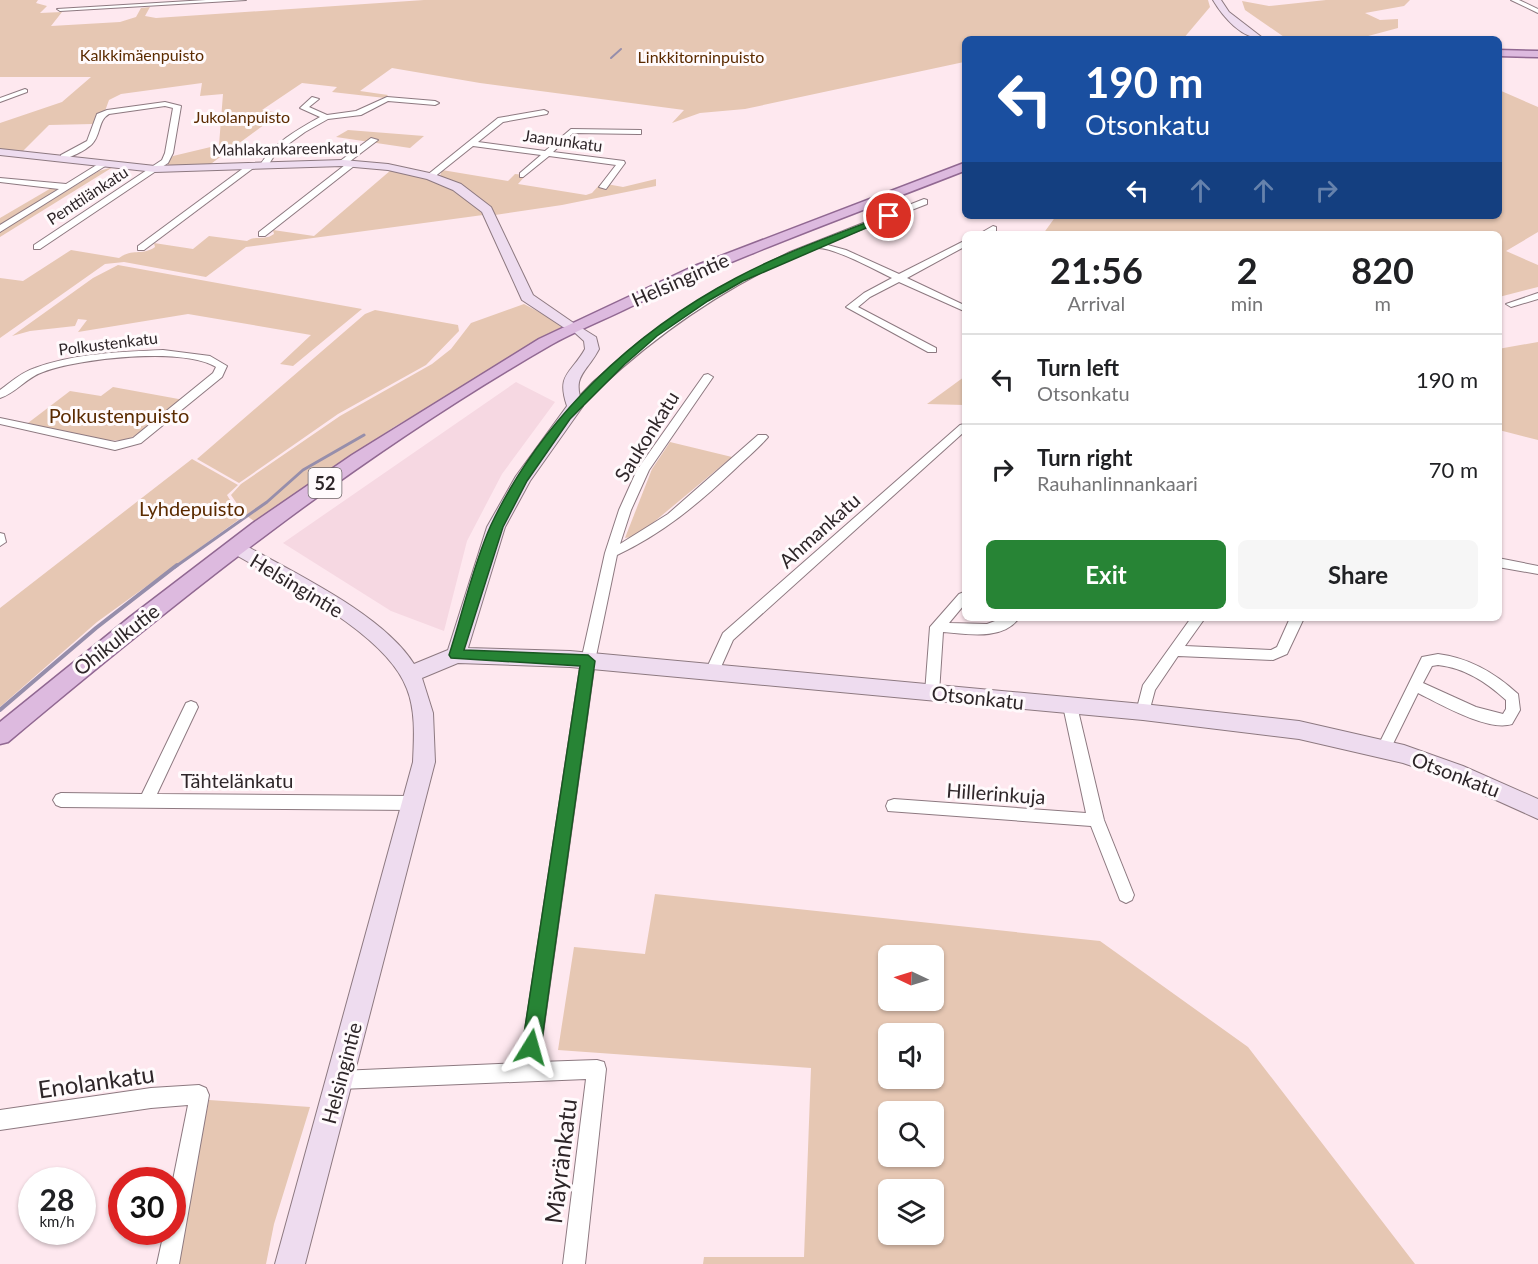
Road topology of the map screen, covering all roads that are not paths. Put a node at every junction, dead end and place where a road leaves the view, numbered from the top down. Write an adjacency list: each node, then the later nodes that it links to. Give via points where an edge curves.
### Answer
1 (243, 0): 4 (street)
2 (1216, 0): 7 (street, via 1226,14)
3 (1514, 0): 6 (street)
4 (152, 3): 5 (street)
5 (60, 9)
6 (1538, 11)
7 (1255, 36)
8 (1502, 53): 9 (main road)
9 (1538, 54)
10 (25, 91): 12 (street)
11 (315, 99): 15 (street, via 305,109)
12 (0, 100)
13 (435, 103): 15 (street, via 389,98 358,113)
14 (544, 112): 18 (street, via 501,120)
15 (326, 117): 24 (street, via 302,130)
16 (638, 132): 20 (street, via 575,130)
17 (374, 140): 23 (street)
18 (470, 142): 20 (street, Jaanunkatu); 28 (street)
19 (0, 152): 21 (street, Mahlakankareenkatu)
20 (545, 153): 27 (street); 31 (street, Jaanunkatu, via 621,164)
21 (64, 157): 22 (street, Mahlakankareenkatu); 26 (street, via 90,142 99,118 107,112 175,105 178,108 169,153)
22 (106, 163): 26 (street, Mahlakankareenkatu); 30 (street)
23 (347, 163): 24 (street, Mahlakankareenkatu); 28 (street, Mahlakankareenkatu); 36 (street)
24 (258, 166): 26 (street, Mahlakankareenkatu); 40 (street)
25 (962, 168): 54 (main road, Helsingintie / 52, via 708,266 545,342 358,459)
26 (155, 169): 39 (street, Penttilänkatu)
27 (524, 175)
28 (430, 176): 48 (street, Mahlakankareenkatu, via 463,190 487,210 527,297 591,340 592,349 567,388)
29 (0, 180): 30 (street)
30 (67, 187): 33 (street)
31 (603, 187)
32 (924, 202): 37 (street)
33 (0, 229)
34 (993, 229): 35 (street)
35 (989, 231)
36 (262, 234)
37 (816, 245): 41 (street, via 843,252); 48 (street, via 704,299 629,355)
38 (962, 245): 41 (street)
39 (36, 247)
40 (141, 248)
41 (901, 278): 44 (street); 45 (street, via 851,307)
42 (1538, 296): 43 (street)
43 (1511, 304)
44 (962, 307)
45 (932, 350)
46 (708, 377): 55 (street, Saukonkatu, via 643,470)
47 (0, 395): 49 (street, Polkustenkatu, via 47,367 140,354 188,355 215,360 222,366 218,375 127,445 115,446)
48 (575, 406): 64 (street, via 522,480 496,527)
49 (0, 421)
50 (962, 429): 66 (street, Ahmankatu, via 728,637)
51 (762, 437): 55 (street, via 660,529)
52 (0, 537): 53 (street)
53 (0, 542)
54 (235, 547): 67 (street, Helsingintie, via 371,629); 73 (main road, Ohikulkutie / 52)
55 (611, 553): 65 (street, Saukonkatu)
56 (1502, 563): 57 (street)
57 (1538, 570)
58 (962, 599): 62 (street)
59 (1009, 621): 62 (street, via 991,628)
60 (1196, 621): 63 (street)
61 (1296, 621): 63 (street, via 1282,650 1273,655)
62 (937, 627): 69 (street)
63 (1175, 651): 72 (street, via 1148,689)
64 (456, 655): 65 (street, Otsonkatu); 67 (street, Otsonkatu)
65 (588, 661): 66 (street, Otsonkatu); 82 (street, Saukonkatu)
66 (712, 672): 69 (street, Otsonkatu)
67 (410, 675): 77 (street, Helsingintie, via 425,721 424,762)
68 (1415, 685): 68 (street, via 1427,661 1449,661 1494,680 1513,698 1513,710 1507,720 1474,714); 74 (street)
69 (932, 693): 70 (street, Otsonkatu)
70 (1070, 706): 72 (street, Otsonkatu); 80 (street)
71 (190, 707): 76 (street)
72 (1143, 712): 74 (street, Otsonkatu, via 1299,730)
73 (0, 735)
74 (1384, 748): 79 (street, Otsonkatu, via 1455,772)
75 (61, 800): 76 (street, Tähtelänkatu)
76 (146, 801): 77 (street, Tähtelänkatu)
77 (413, 803): 83 (street, Helsingintie)
78 (894, 806): 80 (street, Hillerinkuja)
79 (1538, 809)
80 (1096, 820): 81 (street)
81 (1126, 896)
82 (528, 1071): 83 (street, Mäyränkatu); 87 (street, Mäyränkatu, via 597,1069)
83 (340, 1080): 86 (street, Helsingintie)
84 (0, 1120): 85 (street, Enolankatu, via 151,1098 199,1095)
85 (168, 1264)
86 (290, 1264)
87 (574, 1264)

